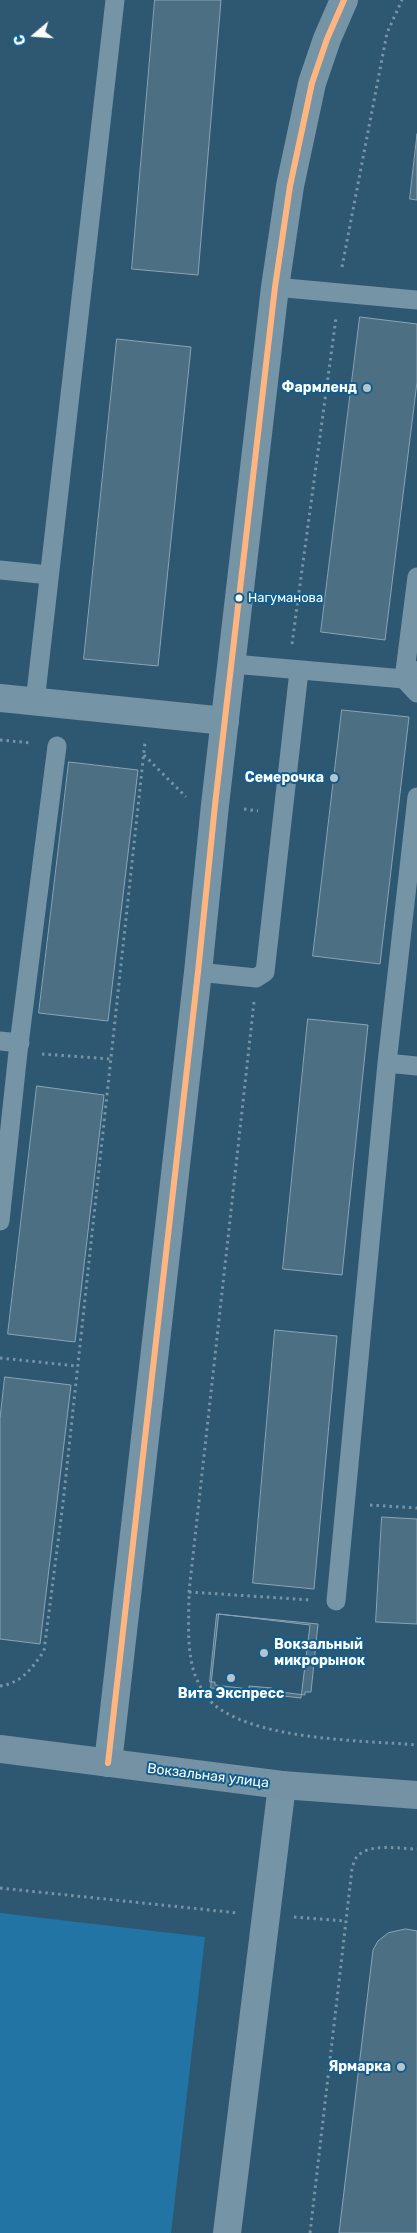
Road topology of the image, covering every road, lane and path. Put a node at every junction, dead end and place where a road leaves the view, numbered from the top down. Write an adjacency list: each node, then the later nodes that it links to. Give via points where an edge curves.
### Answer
1 (115, 0): 8 (lane)
2 (344, 0): 4 (street, via 312,83 290,186)
3 (402, 0): 5 (path, via 387,33)
4 (275, 287): 5 (lane); 10 (street)
5 (339, 294): 6 (lane); 11 (path)
6 (417, 300)
7 (0, 570): 8 (lane)
8 (49, 574): 15 (lane)
9 (417, 577): 12 (lane)
10 (233, 664): 11 (lane); 17 (street)
11 (294, 671): 12 (lane); 24 (lane, via 265,972)
12 (411, 672): 13 (lane)
13 (417, 693)
14 (0, 698): 15 (street)
15 (35, 702): 16 (street)
16 (148, 714): 17 (street); 20 (path)
17 (225, 721): 23 (street)
18 (0, 740): 19 (path)
19 (57, 746): 26 (lane)
20 (144, 755): 21 (path); 27 (path)
21 (190, 801)
22 (417, 802): 28 (lane)
23 (198, 972): 24 (lane); 37 (street)
24 (256, 978): 35 (path, via 189,1592 189,1648 195,1675 208,1698 233,1716 265,1729 301,1735)
25 (0, 1041): 26 (lane)
26 (19, 1048): 27 (path); 30 (lane)
27 (111, 1060): 32 (path)
28 (387, 1063): 29 (lane); 33 (lane)
29 (417, 1066)
30 (0, 1221)
31 (0, 1358): 32 (path)
32 (78, 1366): 34 (path, via 44,1652 30,1671 12,1684)
33 (336, 1601)
34 (0, 1686)
35 (417, 1745)
36 (0, 1749): 37 (main road, Вокзальная улица)
37 (108, 1763): 38 (main road, Вокзальная улица)
38 (282, 1785): 39 (main road, Вокзальная улица); 42 (street)
39 (417, 1795)
40 (417, 1849): 43 (path, via 376,1848 356,1858)
41 (0, 1888): 42 (path)
42 (266, 1915): 43 (path); 44 (street)
43 (346, 1921): 45 (path)
44 (227, 2233)
45 (310, 2233)

